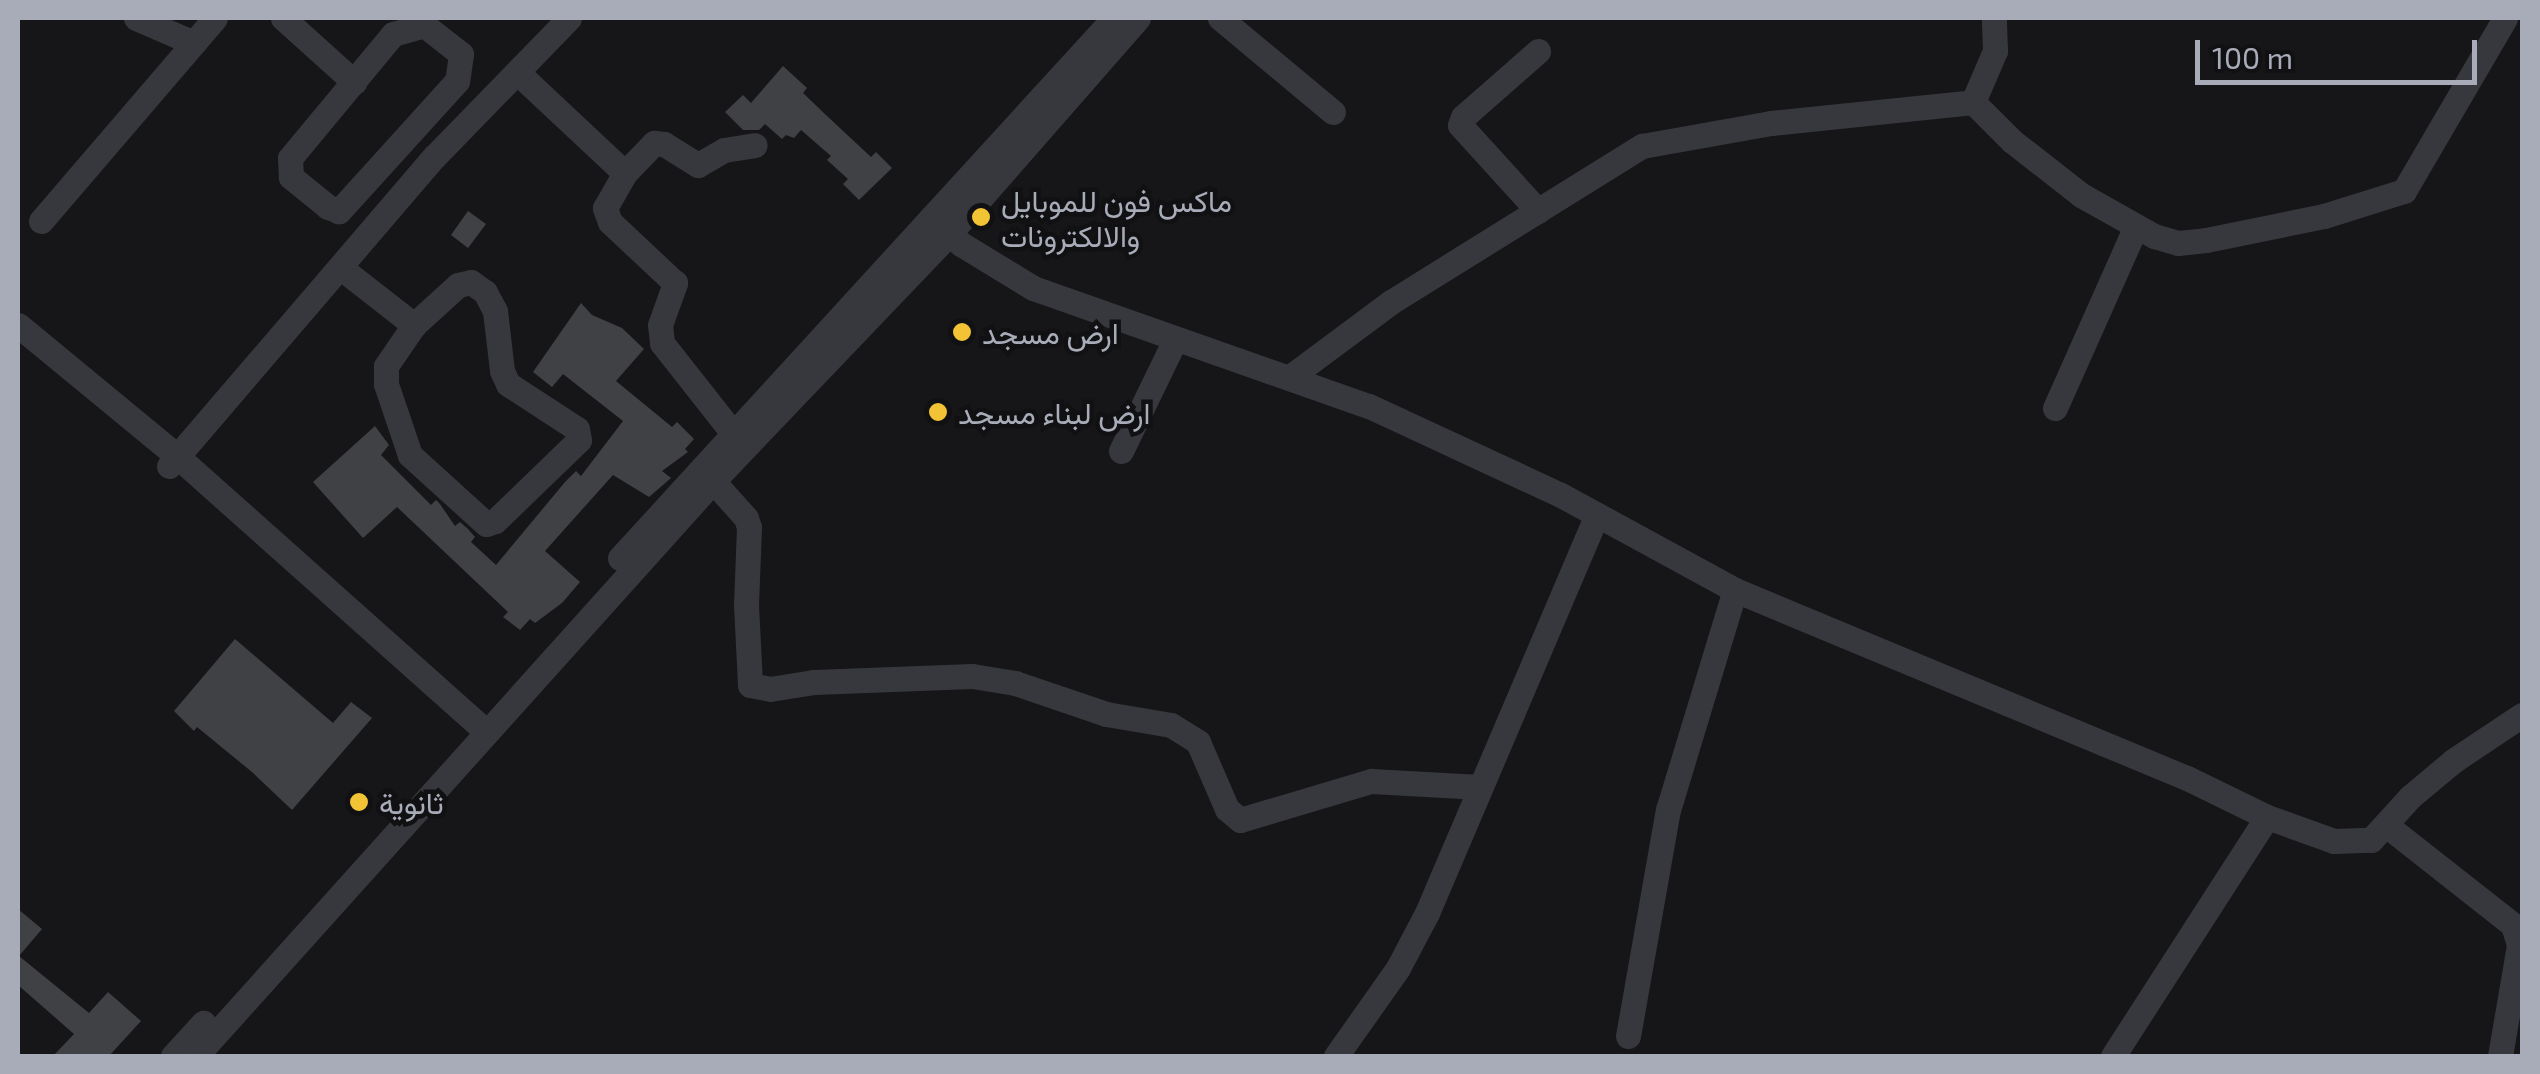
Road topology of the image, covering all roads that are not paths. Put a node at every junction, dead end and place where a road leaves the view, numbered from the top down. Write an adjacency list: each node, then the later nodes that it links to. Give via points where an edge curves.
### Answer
1 (136, 18): 10 (street)
2 (215, 18): 10 (street)
3 (283, 18): 13 (street)
4 (569, 18): 12 (street)
5 (1114, 18): 22 (street)
6 (1138, 18): 22 (street)
7 (1220, 18): 15 (street)
8 (1994, 18): 14 (street, via 1995,51)
9 (2505, 18): 23 (street, via 2404,191 2324,216 2206,240 2178,243)
10 (194, 43): 21 (street)
11 (1538, 51): 20 (street, via 1460,122)
12 (518, 74): 18 (street); 19 (street)
13 (354, 82): 16 (street, via 393,34 409,26 424,25 461,54 457,81); 16 (street, via 290,158 292,177 338,211)
14 (1972, 102): 20 (street, via 1772,123 1642,146); 23 (street, via 2081,195)
15 (1334, 112)
16 (404, 138): 18 (street)
17 (755, 145): 19 (street, via 724,150 698,164 656,142)
18 (435, 156): 24 (street)
19 (624, 173): 31 (street, via 607,217 675,283 660,325 662,343)
20 (1538, 211): 29 (street, via 1391,302)
21 (41, 220)
22 (940, 226): 27 (street, via 1033,288); 31 (street); 34 (street)
23 (2136, 226): 30 (street)
24 (341, 268): 25 (street); 33 (street)
25 (414, 324): 25 (street, via 386,366 410,455 478,519 496,521 579,440 577,429 508,384 496,311 471,282 458,285)
26 (18, 325): 33 (street)
27 (1175, 340): 29 (street); 32 (street)
28 (18, 348): 33 (street)
29 (1290, 377): 35 (street, via 1497,463)
30 (2055, 408)
31 (732, 432): 34 (street)
32 (1121, 451)
33 (174, 462): 38 (street)
34 (706, 474): 38 (street); 39 (street, via 749,528 750,685 972,676 1106,714 1171,724 1198,742 1227,809 1240,820 1371,780)
35 (1597, 516): 36 (street); 39 (street)
36 (1735, 590): 40 (street); 42 (street, via 1668,810)
37 (2522, 715): 41 (street, via 2452,761)
38 (478, 732): 43 (street); 44 (street)
39 (1480, 788): 45 (street, via 1398,968)
40 (2268, 817): 41 (street, via 2356,844); 46 (street)
41 (2386, 825): 47 (street, via 2517,932)
42 (1628, 1036)
43 (173, 1056)
44 (196, 1056)
45 (1336, 1056)
46 (2113, 1056)
47 (2500, 1056)

